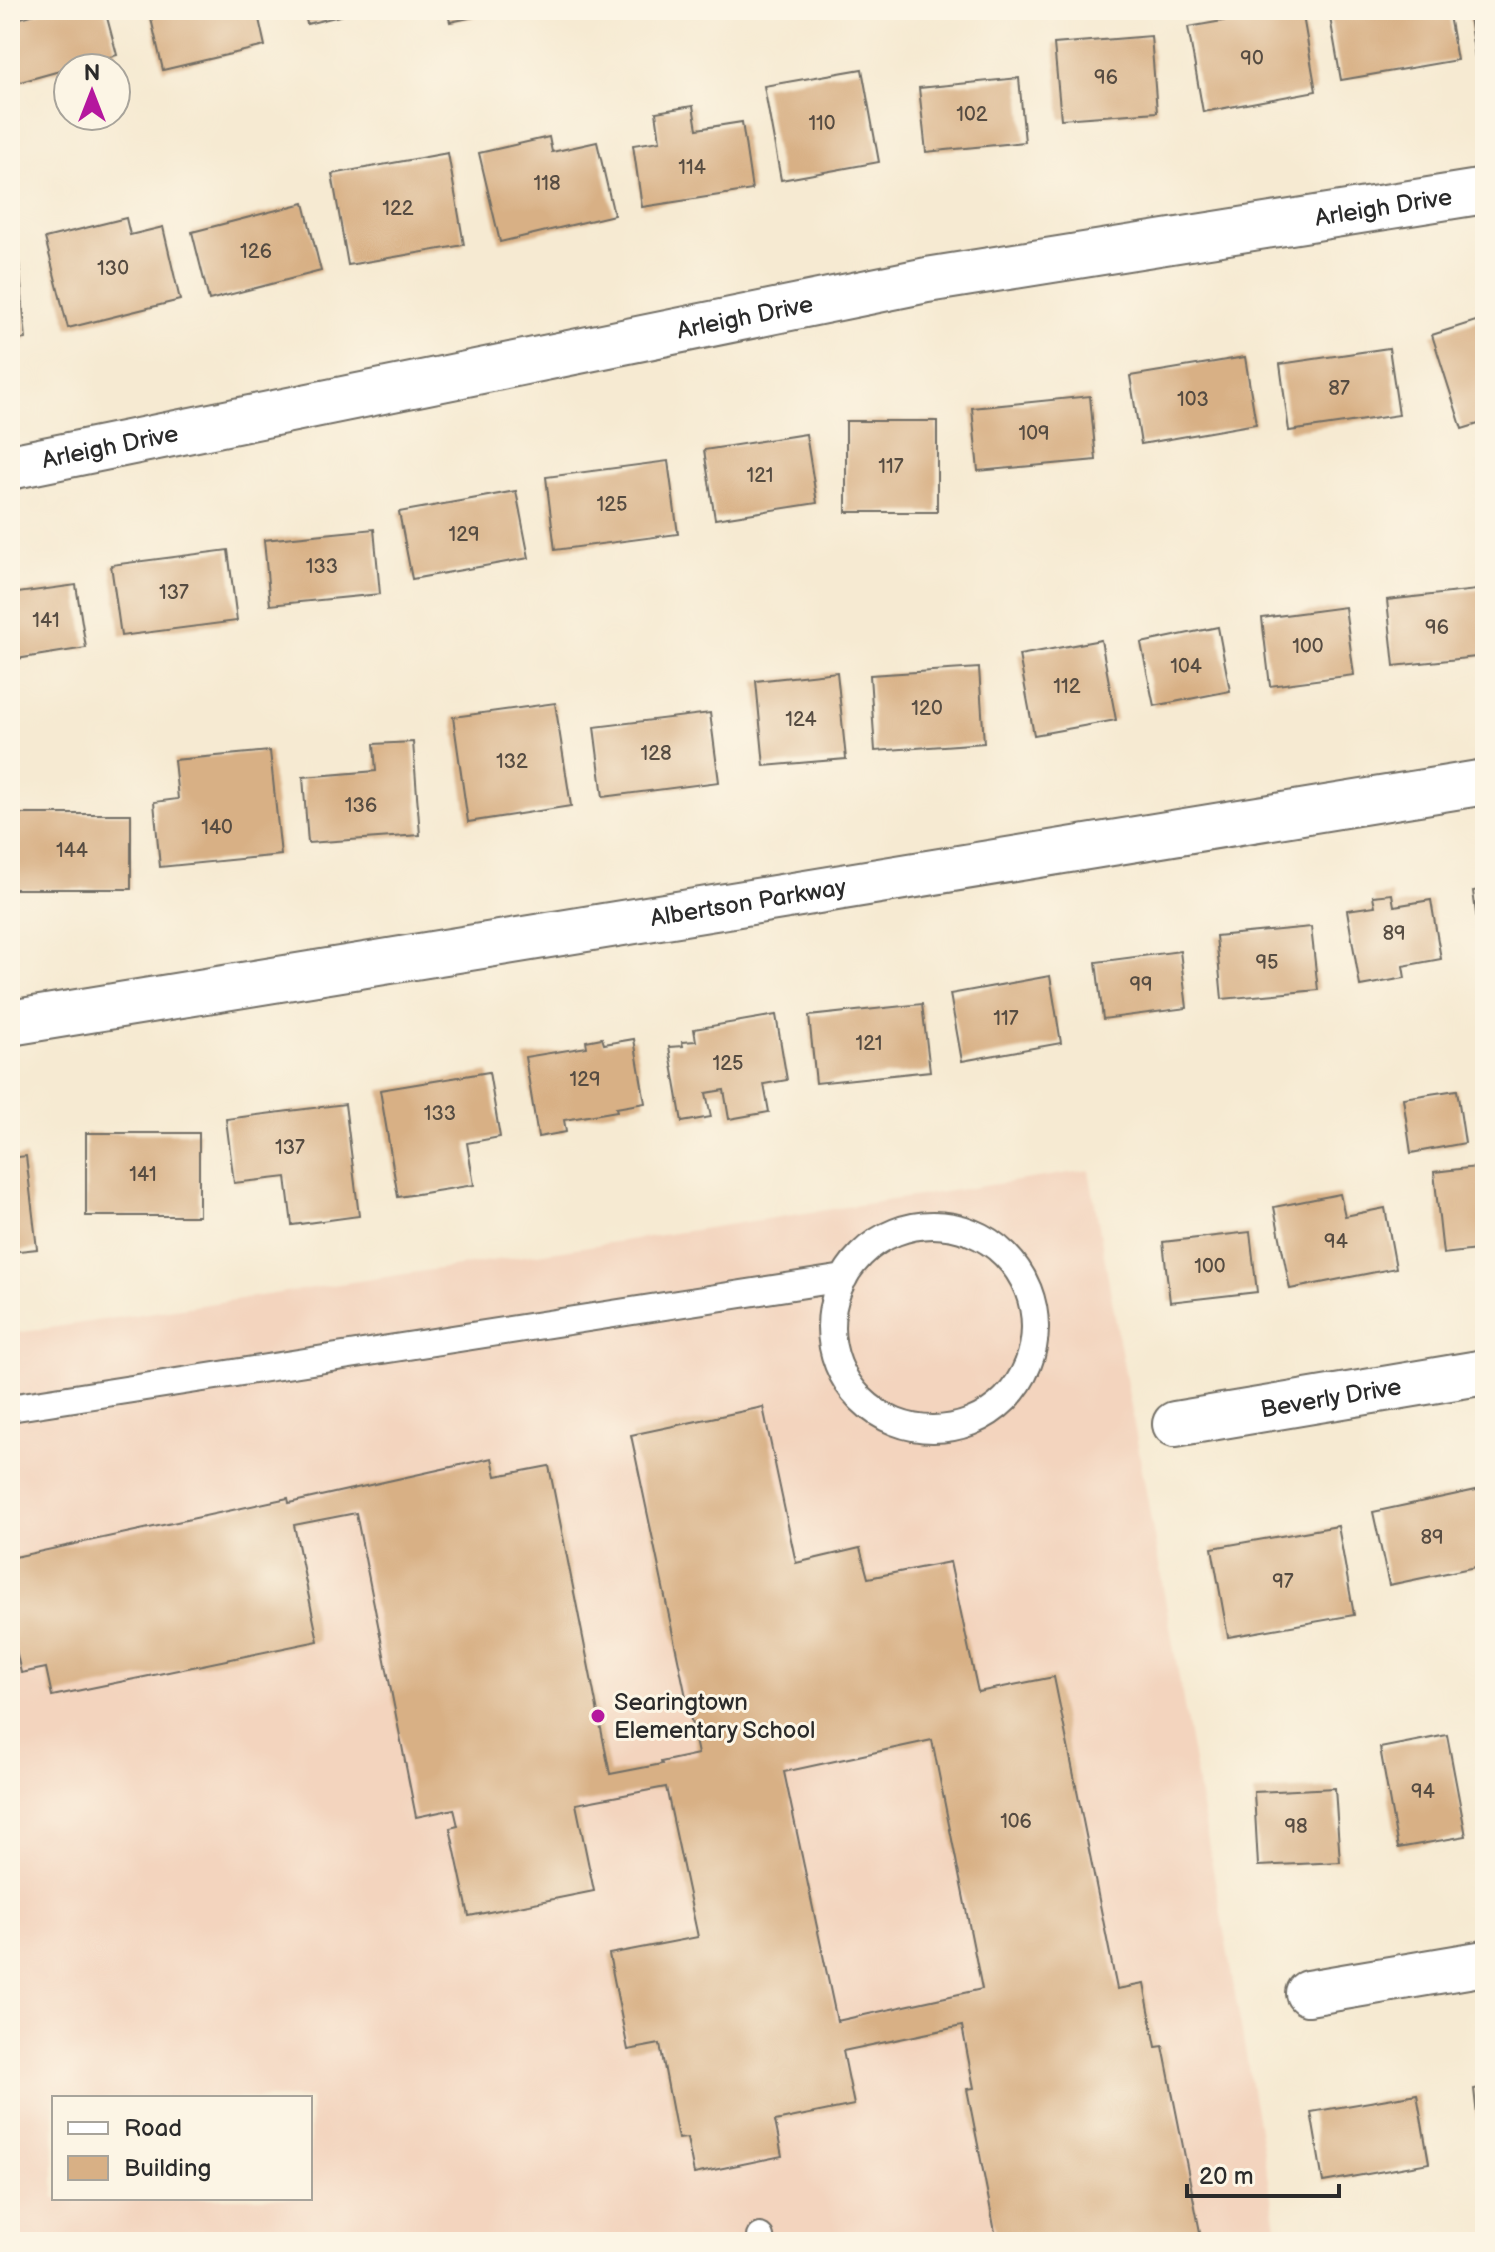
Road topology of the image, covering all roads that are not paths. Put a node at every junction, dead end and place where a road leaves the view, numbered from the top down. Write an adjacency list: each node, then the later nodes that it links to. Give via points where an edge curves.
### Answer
1 (1485, 191): 2 (street, Arleigh Drive, via 927,280)
2 (10, 467)
3 (1485, 782): 4 (street, Albertson Parkway)
4 (10, 1023)
5 (844, 1278): 5 (lane, via 830,1329 837,1362 853,1391 878,1413 909,1427 942,1430 975,1421 1003,1402 1024,1376 1035,1345 1035,1311 1024,1278 1003,1251 973,1233 941,1225 906,1228 875,1243); 7 (lane)
6 (1485, 1372): 8 (street, Beverly Drive)
7 (10, 1408)
8 (1175, 1424)
9 (1485, 1963): 10 (street)
10 (1308, 1993)

